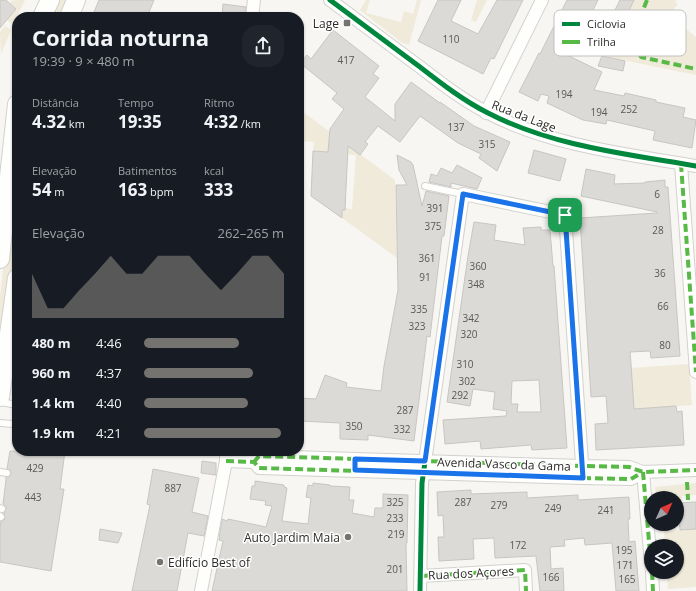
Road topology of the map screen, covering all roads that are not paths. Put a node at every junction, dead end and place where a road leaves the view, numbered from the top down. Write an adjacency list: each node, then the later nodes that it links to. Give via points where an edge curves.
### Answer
1 (50, 0): 6 (main road)
2 (76, 0): 7 (main road)
3 (254, 0): 8 (street)
4 (330, 0): 9 (street, Rua da Lage, via 343,5 451,91)
5 (542, 0): 9 (street)
6 (44, 12)
7 (71, 12)
8 (253, 12)
9 (486, 113): 11 (street, Rua da Lage, via 527,130 579,145)
10 (12, 145): 13 (main road)
11 (681, 164): 12 (street, Rua da Lage); 18 (street)
12 (696, 166)
13 (9, 170): 16 (main road)
14 (425, 186): 15 (lane)
15 (463, 194): 27 (street); 29 (street, via 565,215)
16 (7, 212): 17 (main road)
17 (0, 259)
18 (692, 282): 20 (street)
19 (12, 339): 21 (main road)
20 (696, 372)
21 (0, 397)
22 (0, 402): 23 (lane)
23 (12, 404)
24 (0, 423): 25 (lane)
25 (12, 424)
26 (226, 456): 27 (street, Avenida Vasco da Gama, via 254,462 259,468 355,465); 34 (street)
27 (424, 467): 29 (street, Avenida Vasco da Gama); 32 (street, via 421,493)
28 (696, 470): 30 (street, Avenida Vasco da Gama)
29 (583, 472): 30 (street, Avenida Vasco da Gama, via 631,479)
30 (643, 472): 31 (street)
31 (649, 539)
32 (421, 576): 35 (street); 36 (street, Rua dos Açores, via 525,570)
33 (652, 579): 37 (street)
34 (201, 591)
35 (420, 591)
36 (526, 591)
37 (653, 591)

